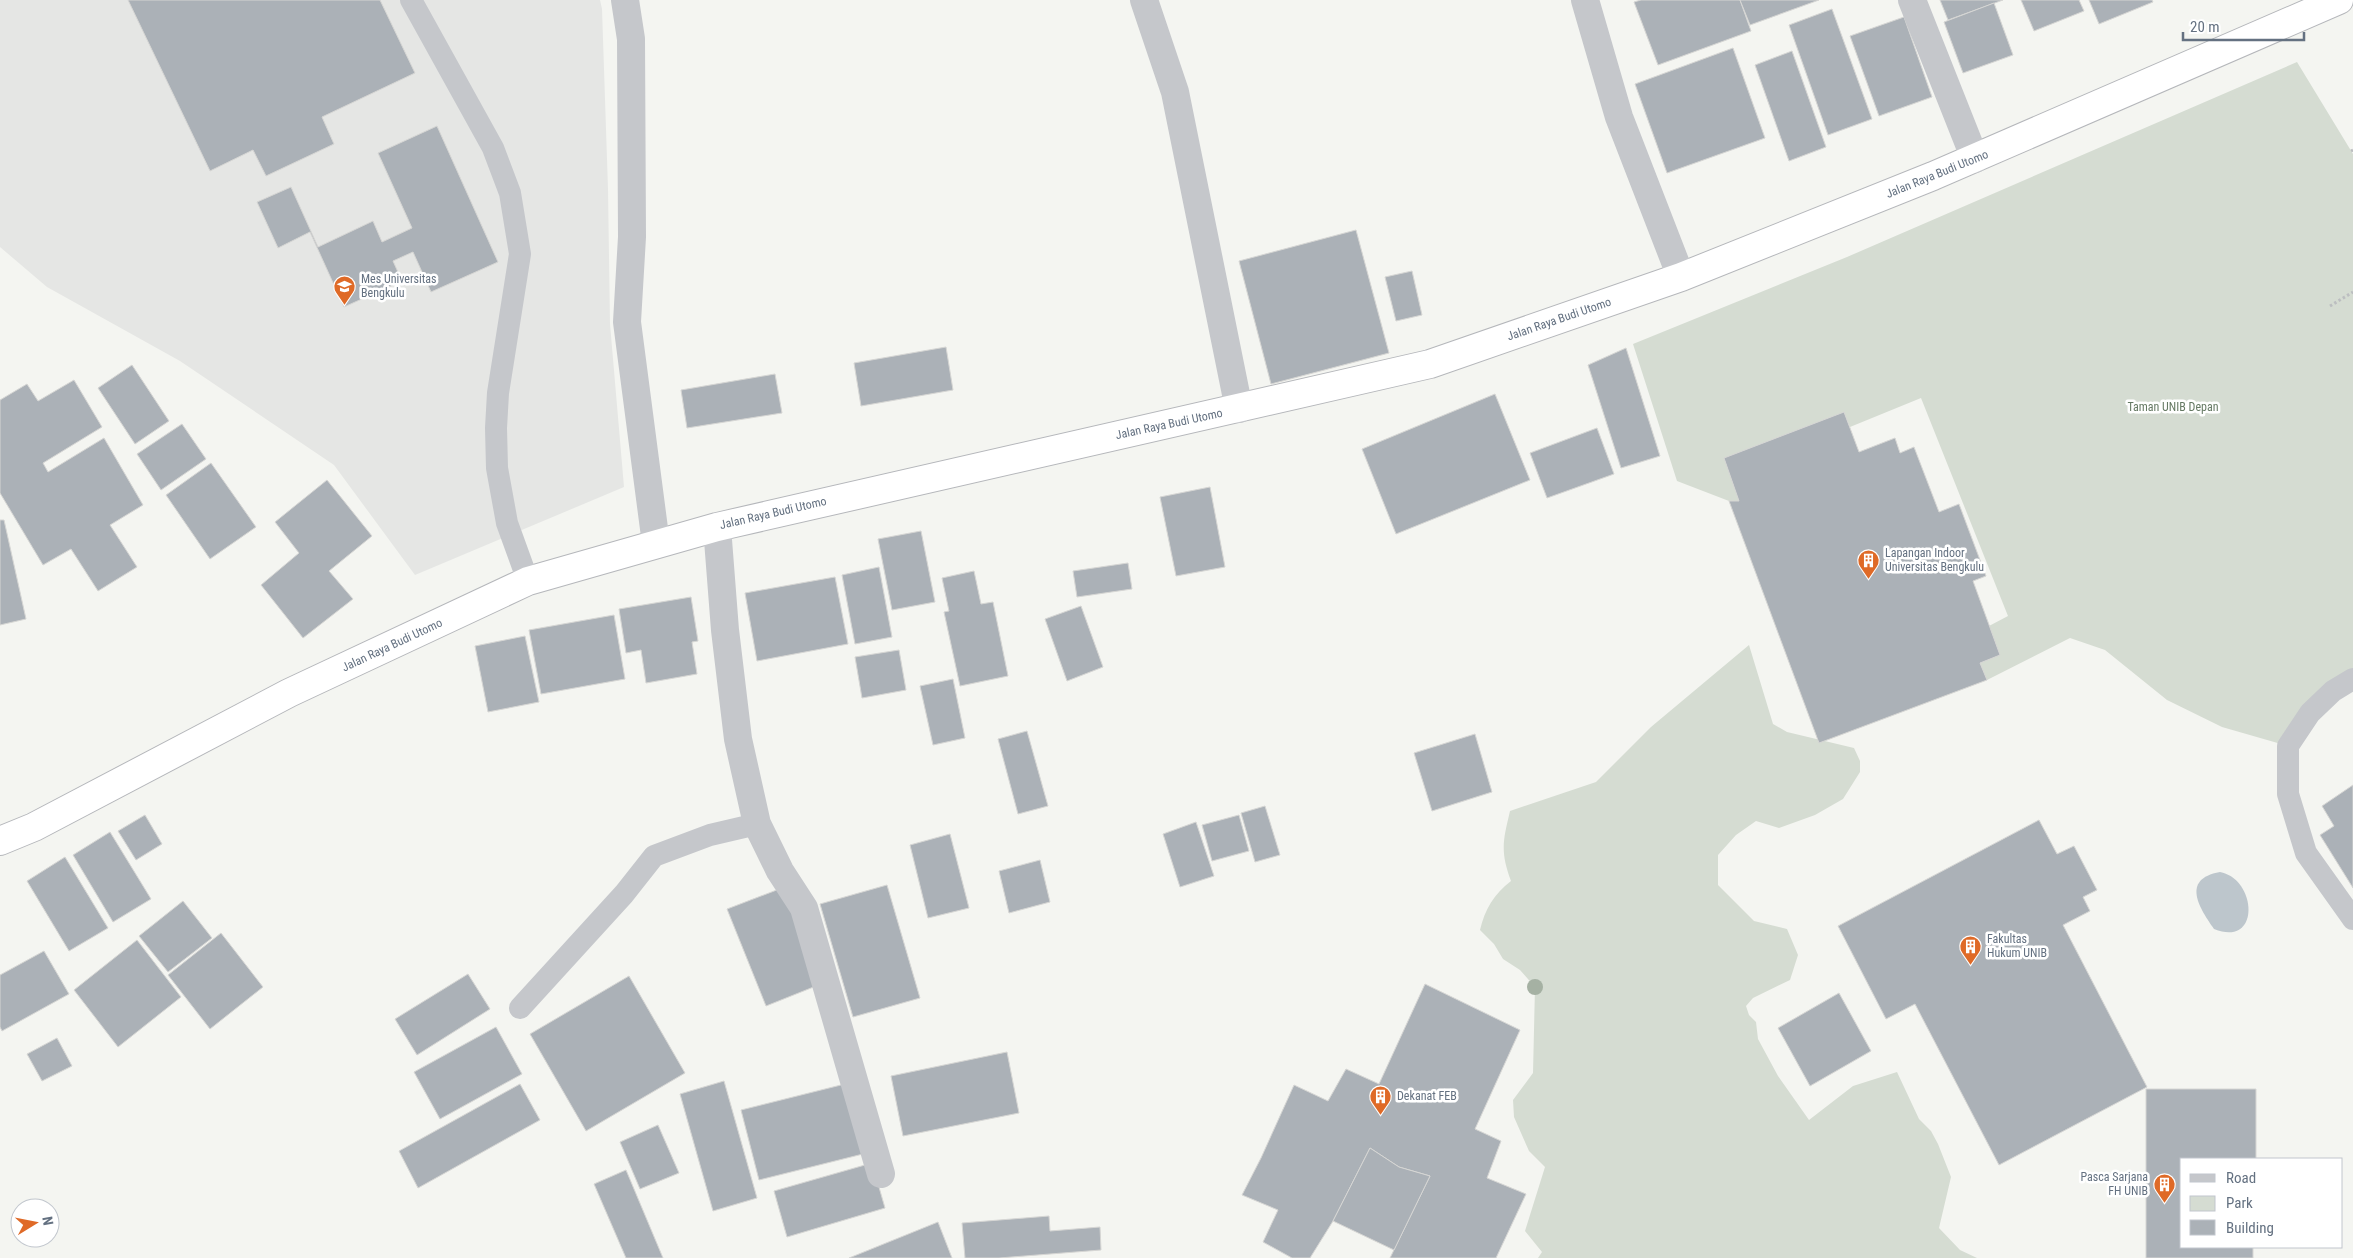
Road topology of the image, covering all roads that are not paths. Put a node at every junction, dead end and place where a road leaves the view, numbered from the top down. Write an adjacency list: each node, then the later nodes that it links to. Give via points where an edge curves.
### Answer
1 (411, 0): 12 (lane, via 493,148 510,193 520,254 498,393 497,468 507,523)
2 (625, 0): 11 (street, via 631,39 632,237 627,322)
3 (1144, 0): 9 (street, via 1175,92)
4 (1584, 0): 8 (street, via 1619,118)
5 (1912, 0): 7 (street)
6 (2340, 0): 7 (highway, Jalan Raya Budi Utomo)
7 (1975, 159): 8 (highway, Jalan Raya Budi Utomo)
8 (1681, 277): 9 (highway, Jalan Raya Budi Utomo, via 1430,364)
9 (1238, 409): 10 (highway, Jalan Raya Budi Utomo)
10 (717, 527): 11 (highway, Jalan Raya Budi Utomo); 14 (street, via 724,630 738,738)
11 (656, 544): 12 (highway, Jalan Raya Budi Utomo)
12 (528, 581): 15 (highway, Jalan Raya Budi Utomo, via 289,694)
13 (2353, 679): 16 (lane, via 2333,691 2310,713 2288,746 2288,794 2306,853)
14 (757, 824): 17 (lane, via 710,835 654,856 624,894); 18 (street, via 780,871 804,908)
15 (0, 841)
16 (2353, 919)
17 (520, 1008)
18 (881, 1174)

